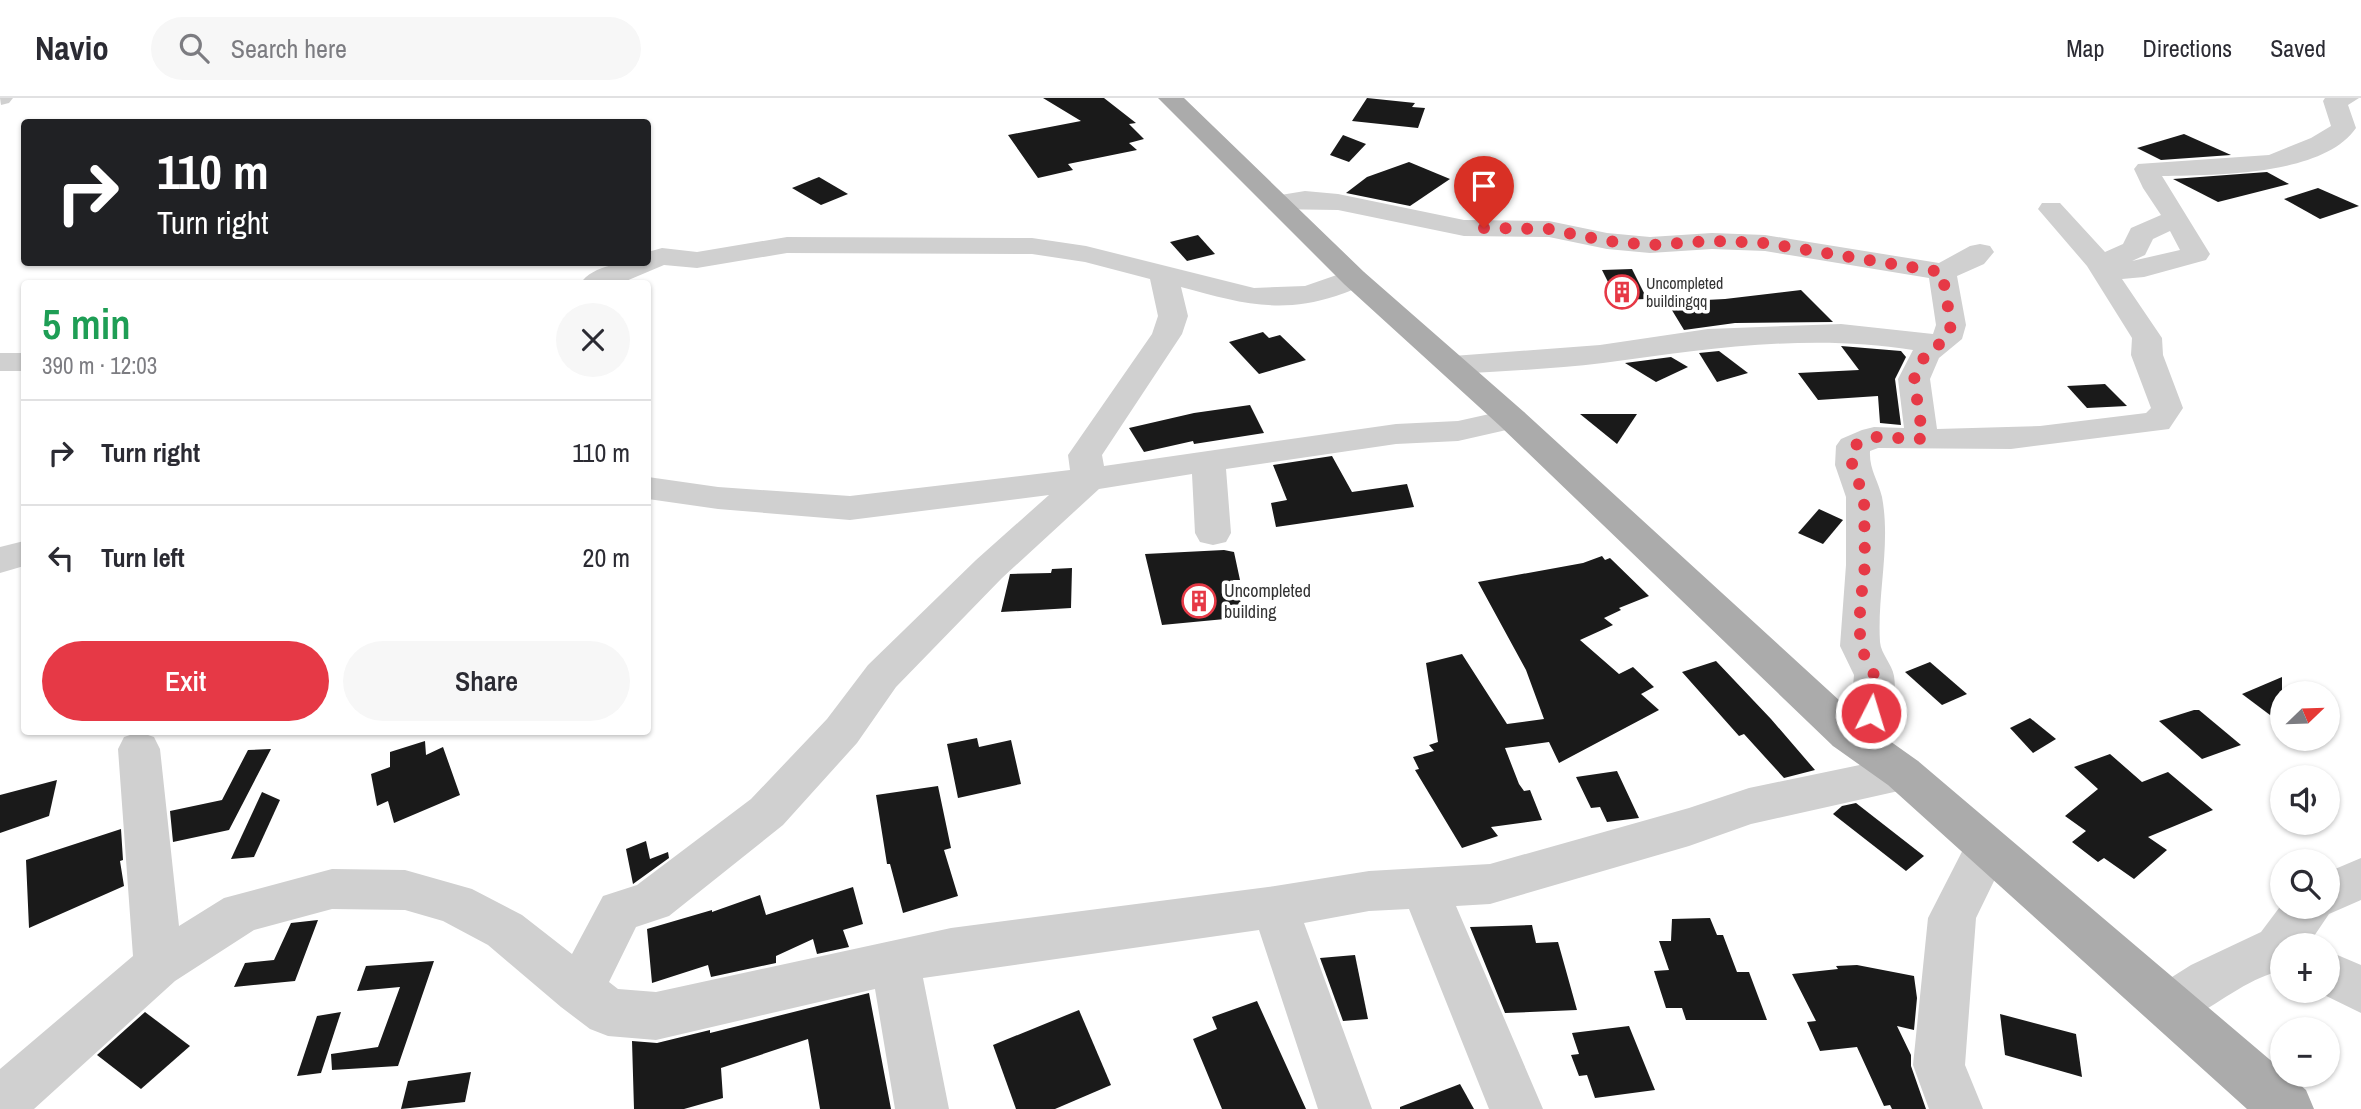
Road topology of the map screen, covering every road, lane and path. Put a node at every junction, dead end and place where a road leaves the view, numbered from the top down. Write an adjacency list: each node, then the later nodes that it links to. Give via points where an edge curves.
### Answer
1 (1170, 98): 3 (main road)
2 (2347, 98): 5 (street, via 2336,102 2344,128 2283,162 2256,167 2147,169 2150,184)
3 (1278, 203): 10 (street, via 1338,202 1464,228 1549,229 1639,244 1765,243); 12 (main road)
4 (2051, 209): 9 (street)
5 (2177, 218): 9 (street, via 2141,234 2135,250); 9 (street, via 2196,254 2144,268)
6 (1980, 252): 10 (street)
7 (651, 260): 11 (street, via 662,256 711,258 786,245 1032,246 1059,248)
8 (637, 266): 13 (street)
9 (2102, 268): 19 (street, via 2147,338 2147,355 2166,408 2157,422 2024,440)
10 (1942, 272): 14 (street, via 1951,325 1947,339)
11 (1163, 274): 12 (street, via 1225,292 1278,299 1316,295); 21 (street, via 1173,316 1167,334 1085,455)
12 (1354, 278): 17 (main road)
13 (603, 280)
14 (1936, 344): 17 (street, via 1841,333 1708,338 1600,354); 19 (street, via 1926,353 1914,379)
15 (0, 362): 16 (street)
16 (21, 362)
17 (1453, 365): 18 (main road)
18 (1512, 419): 20 (street, via 1458,430 1396,434); 26 (main road)
19 (1923, 439): 26 (street, via 1874,437 1853,446 1852,465 1864,497 1860,646 1874,675 1871,713)
20 (1208, 461): 21 (street); 23 (street)
21 (1088, 479): 22 (street, via 850,508); 39 (street, via 882,676 842,731 767,812 652,901 620,911)
22 (651, 488)
23 (1213, 533)
24 (21, 555): 25 (street)
25 (0, 560)
26 (1848, 734): 28 (main road)
27 (139, 749): 36 (street)
28 (1903, 773): 29 (main road); 31 (street, via 1749,806 1490,884)
29 (1987, 848): 40 (main road); 45 (street, via 1952,918 1939,1065)
30 (2361, 878): 32 (street)
31 (1424, 887): 33 (street); 44 (street)
32 (2340, 888)
33 (1275, 907): 35 (street, via 951,950); 43 (street)
34 (2270, 953): 40 (street)
35 (895, 962): 39 (street, via 656,1016 608,1012); 42 (street)
36 (158, 965): 39 (street, via 242,913 332,889 405,890 455,904 505,930); 41 (street)
37 (2340, 979): 38 (street)
38 (2361, 990)
39 (579, 991)
40 (2171, 1005): 46 (main road)
41 (0, 1104)
42 (922, 1109)
43 (1345, 1109)
44 (1516, 1109)
45 (1956, 1109)
46 (2287, 1109)

